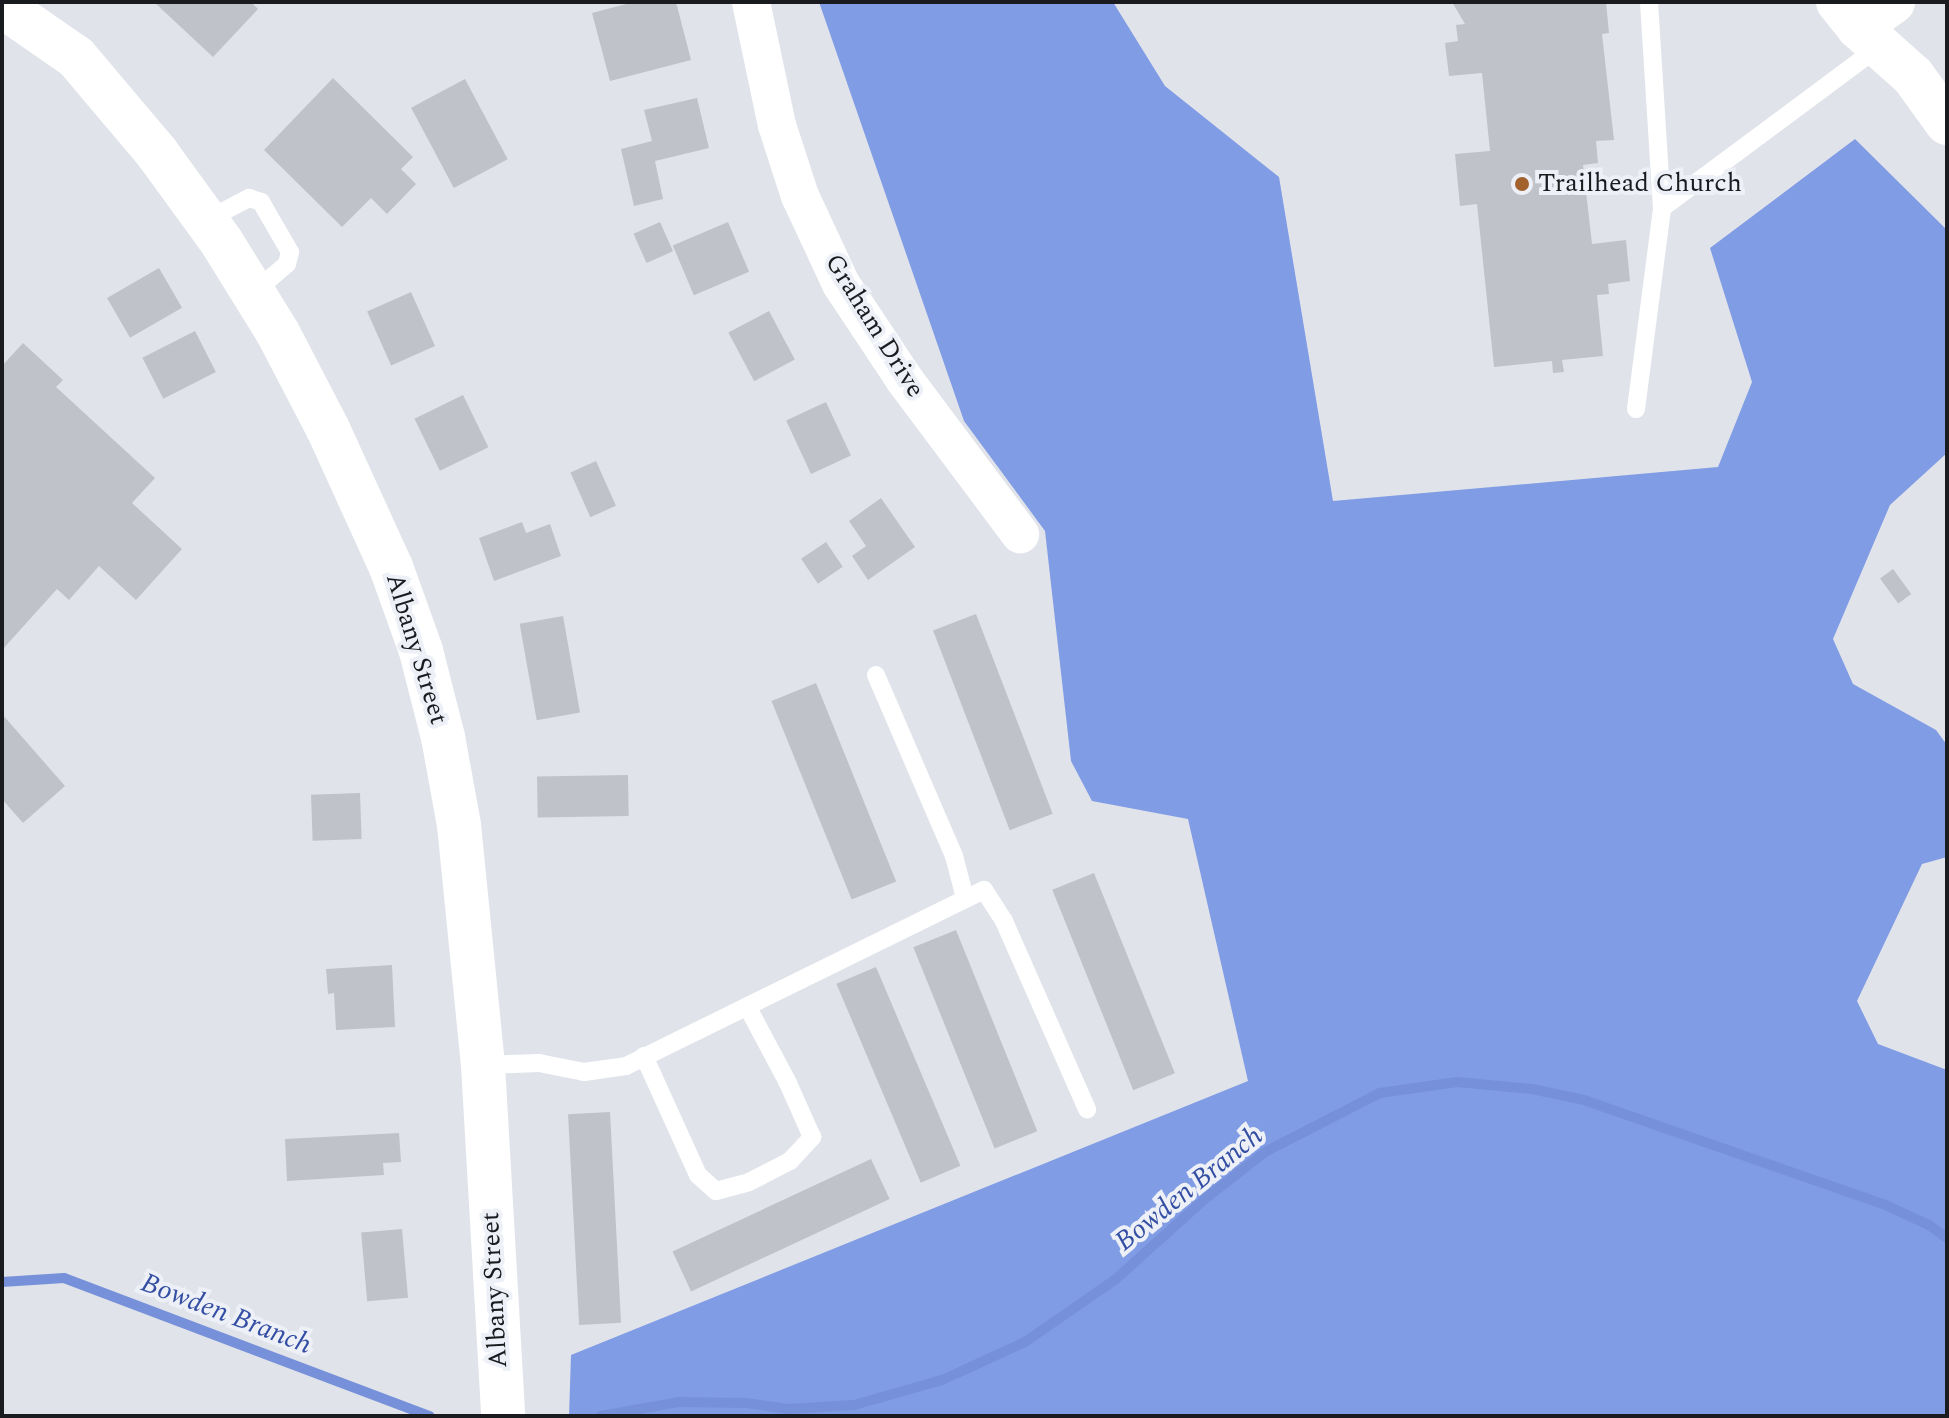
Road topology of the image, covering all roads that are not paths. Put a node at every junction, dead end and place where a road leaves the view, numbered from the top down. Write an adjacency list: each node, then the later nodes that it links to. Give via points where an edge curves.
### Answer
1 (751, 2): 8 (street, Graham Drive, via 777,125 800,196 841,284 904,379)
2 (1649, 2): 6 (lane)
3 (5, 7): 13 (street, Albany Street, via 76,57 157,153 205,221 253,293 328,429 391,567 421,651 443,737 459,825)
4 (1867, 19): 5 (street); 6 (lane)
5 (1947, 123)
6 (1662, 208): 7 (lane)
7 (1636, 409)
8 (1020, 534)
9 (876, 675): 10 (lane, via 954,856)
10 (965, 898): 11 (lane); 14 (lane, via 984,890 996,904)
11 (747, 1006): 12 (lane); 12 (lane, via 812,1137 790,1161 749,1182 716,1191 698,1175)
12 (644, 1056): 13 (lane, via 626,1066 584,1072 539,1063)
13 (483, 1065): 15 (street, Albany Street)
14 (1087, 1109)
15 (503, 1416)

